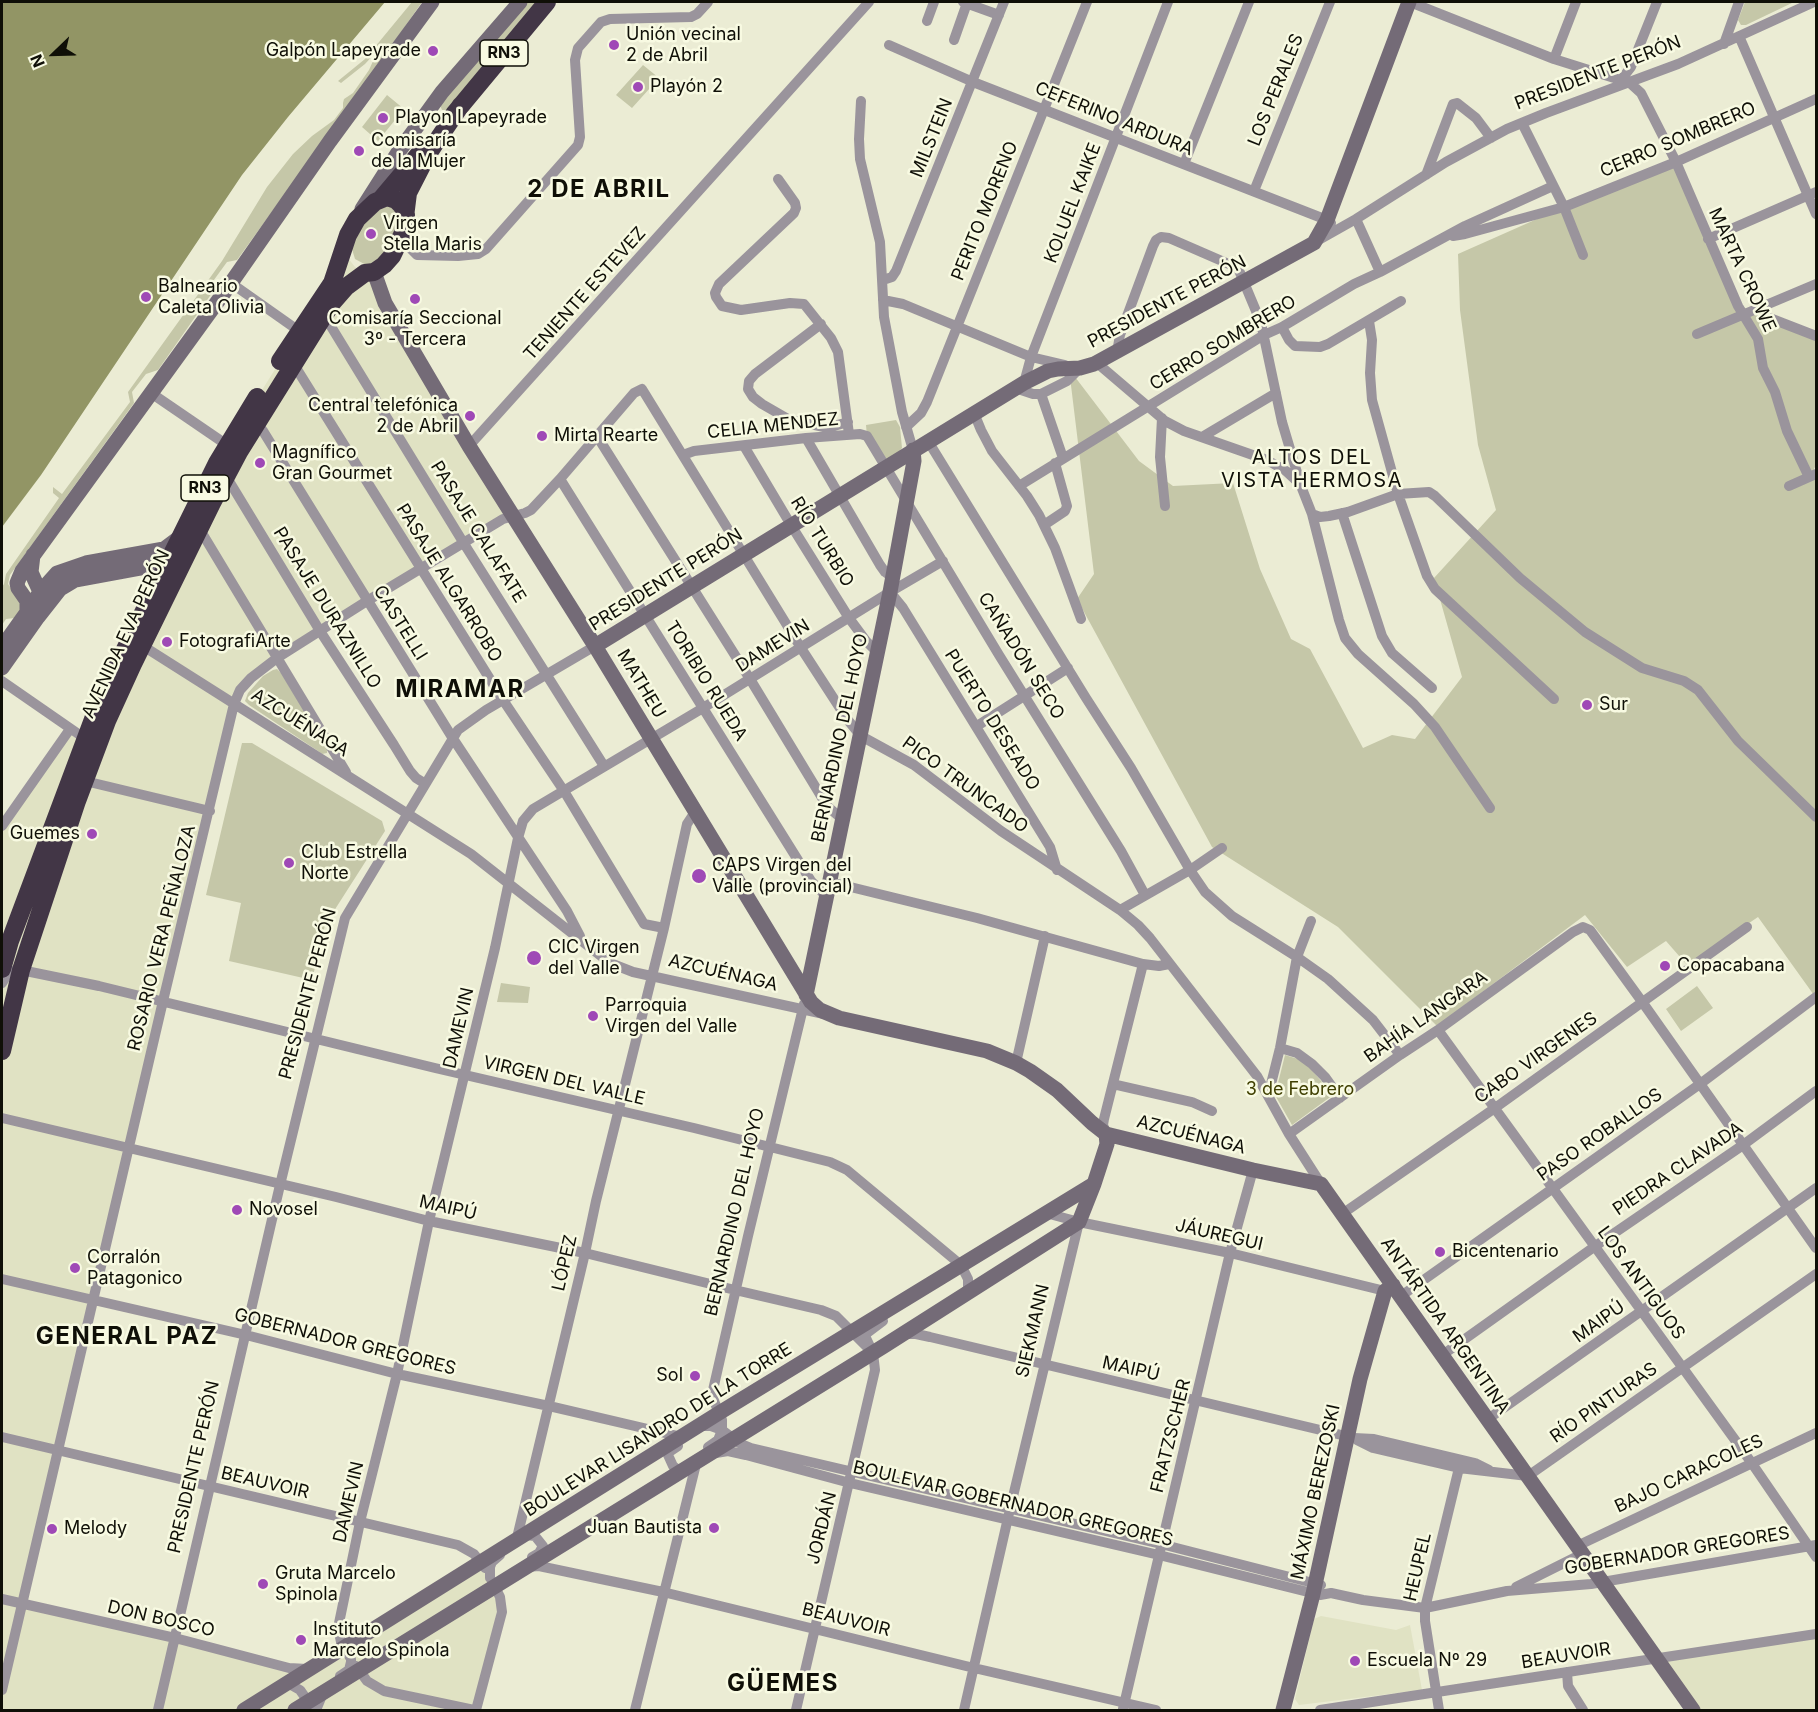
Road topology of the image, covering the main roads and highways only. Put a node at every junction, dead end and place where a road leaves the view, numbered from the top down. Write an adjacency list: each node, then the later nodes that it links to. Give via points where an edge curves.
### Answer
1 (547, 2): 2 (highway, AVENIDA EVA PERÓN / RN3)
2 (461, 105): 3 (highway, AVENIDA EVA PERÓN / RN3); 4 (highway, AVENIDA EVA PERÓN / RN3, via 408,193)
3 (381, 199): 4 (highway, via 392,197 402,206); 5 (highway, AVENIDA EVA PERÓN / RN3, via 357,219)
4 (404, 224): 6 (highway, AVENIDA EVA PERÓN / RN3, via 392,256)
5 (344, 248): 6 (highway, via 355,267); 7 (highway, AVENIDA EVA PERÓN / RN3, via 332,282 299,331)
6 (370, 272): 7 (highway, AVENIDA EVA PERÓN / RN3, via 338,295)
7 (252, 418): 8 (highway, AVENIDA EVA PERÓN / RN3)
8 (233, 449): 9 (highway, AVENIDA EVA PERÓN / RN3); 9 (highway, AVENIDA EVA PERÓN / RN3, via 226,476)
9 (192, 533): 10 (highway, AVENIDA EVA PERÓN / RN3); 11 (highway, AVENIDA EVA PERÓN / RN3)
10 (170, 556): 11 (highway, via 176,565 164,588); 12 (highway, AVENIDA EVA PERÓN / RN3)
11 (165, 600): 12 (highway, AVENIDA EVA PERÓN / RN3, via 111,712)
12 (84, 738): 13 (highway, AVENIDA EVA PERÓN / RN3); 15 (highway, AVENIDA EVA PERÓN / RN3, via 85,781 21,970)
13 (6, 937): 14 (highway, AVENIDA EVA PERÓN / RN3)
14 (2, 969)
15 (2, 1051)

